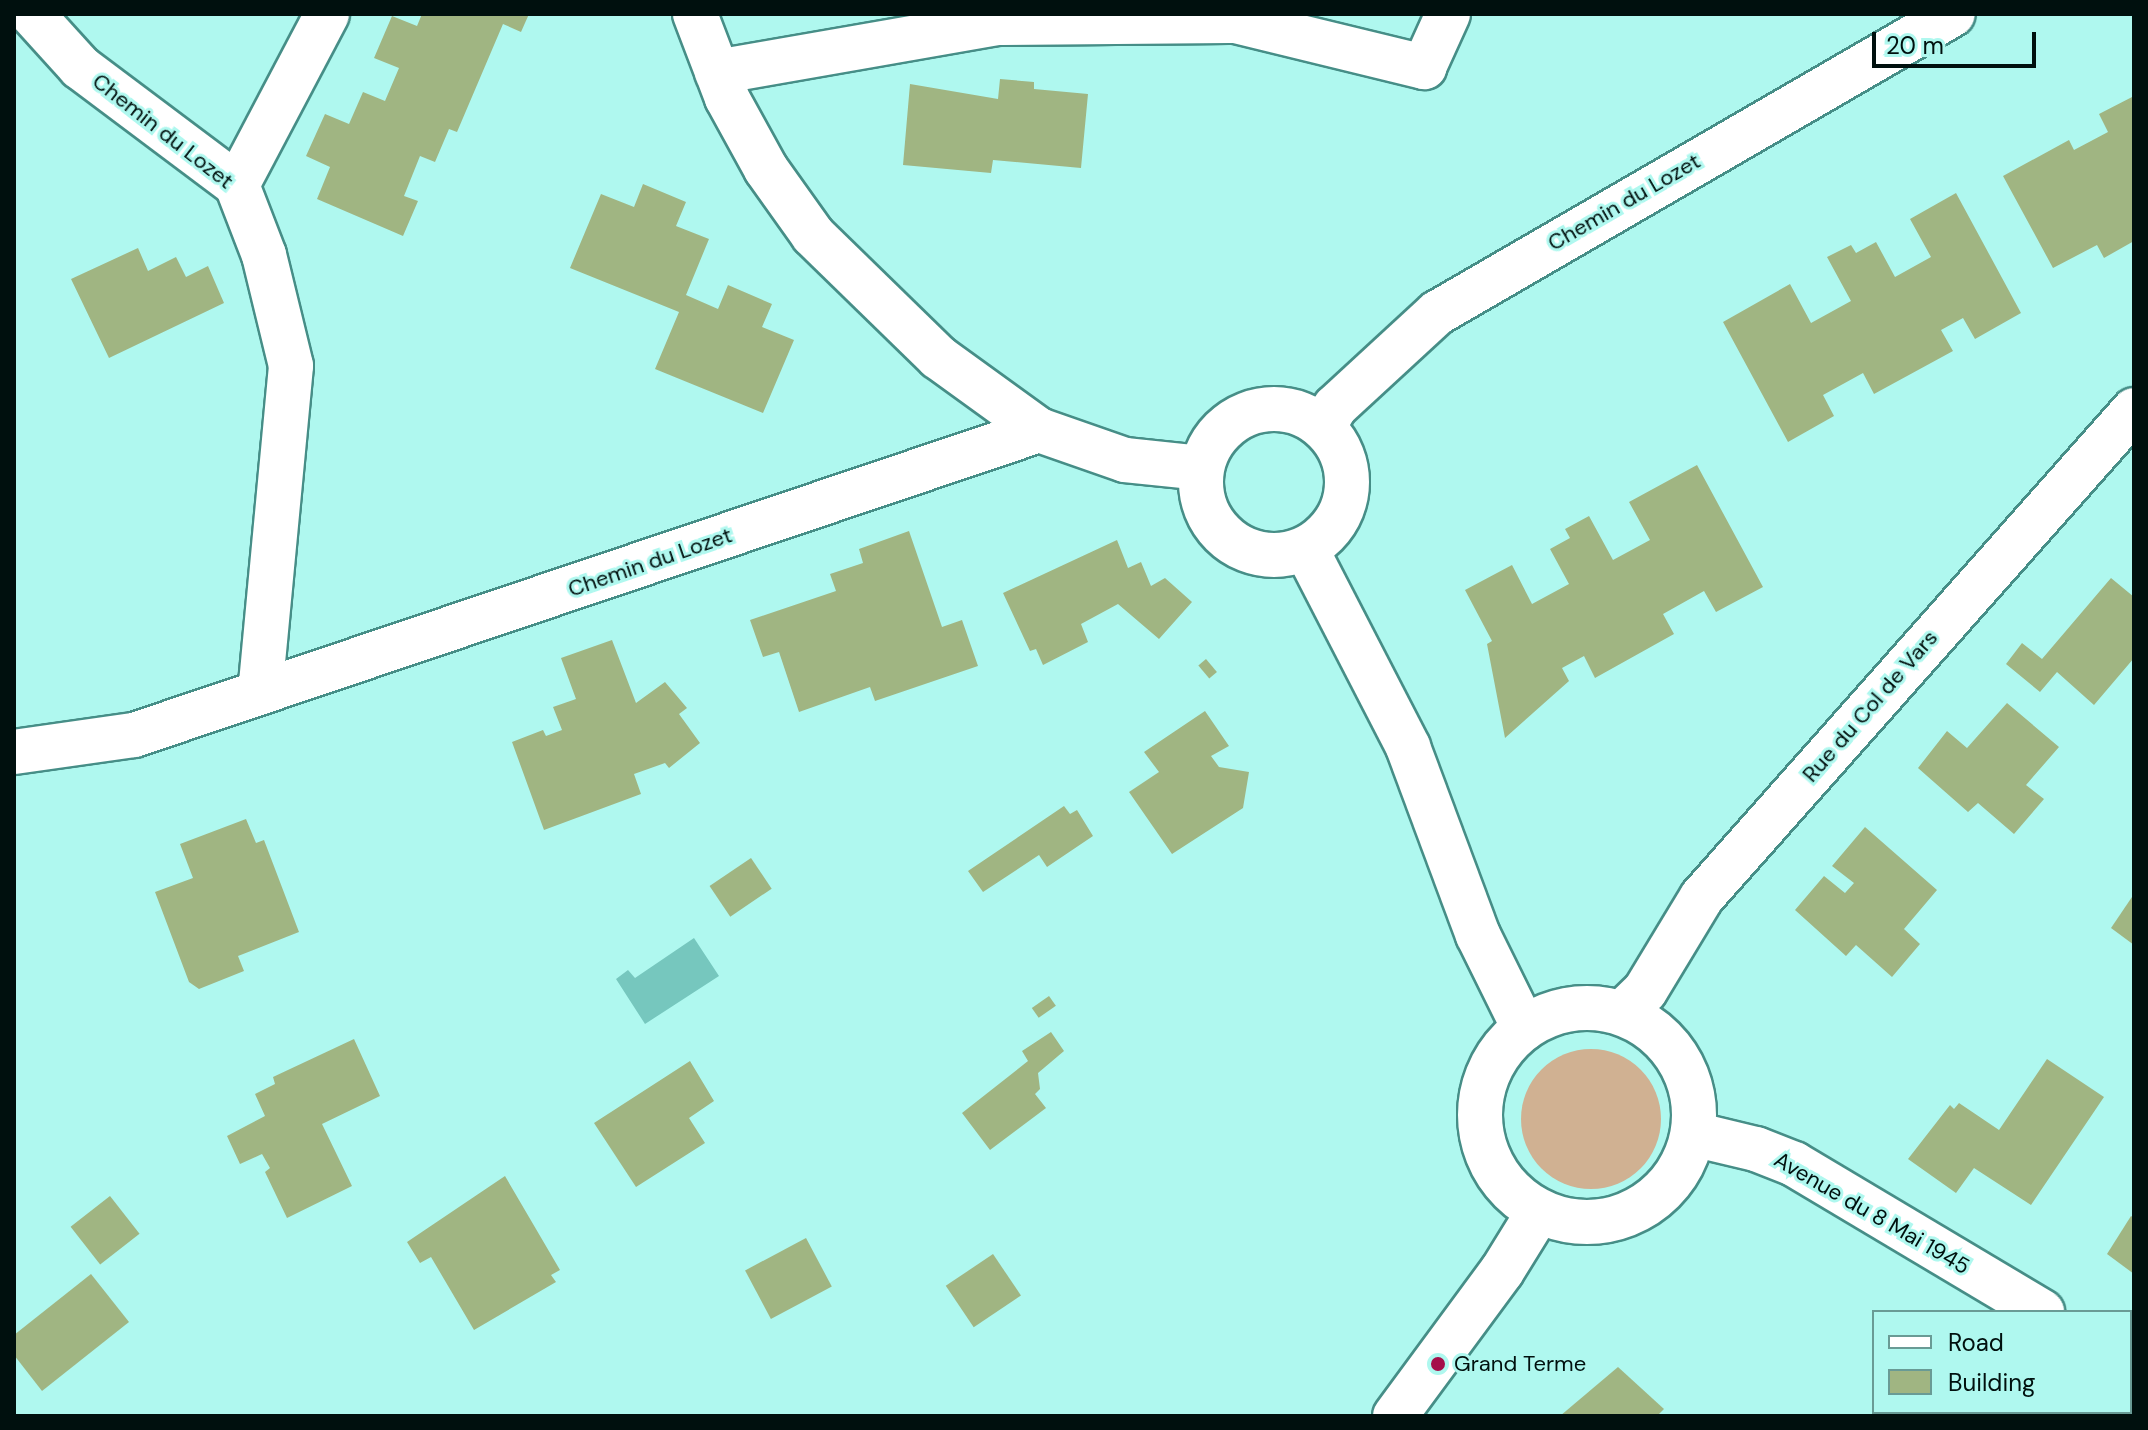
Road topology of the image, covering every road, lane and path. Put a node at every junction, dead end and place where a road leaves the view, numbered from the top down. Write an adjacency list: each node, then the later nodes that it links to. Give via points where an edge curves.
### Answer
1 (32, 14): 7 (street, Chemin du Lozet, via 80,67)
2 (327, 14): 7 (street)
3 (695, 14): 6 (street)
4 (1448, 14): 6 (street, via 1424,67 1235,21 997,23)
5 (1953, 14): 9 (street, Chemin du Lozet, via 1437,313 1366,375)
6 (717, 72): 10 (street, via 766,169 813,235 938,357)
7 (237, 185): 13 (street, Chemin du Lozet, via 264,255 291,366)
8 (2134, 410): 15 (street, Rue du Col de Vars, via 1702,897 1645,991)
9 (1324, 426): 11 (street, via 1276,407 1251,411 1228,424 1211,444); 12 (street, via 1341,450 1348,478 1344,506 1329,531)
10 (1039, 430): 11 (street, via 1125,460); 13 (street, Chemin du Lozet)
11 (1201, 468): 12 (street, via 1201,495 1211,520 1229,540 1253,553 1280,556)
12 (1306, 549): 16 (street, via 1408,747 1478,935)
13 (260, 693): 14 (street, Chemin du Lozet, via 134,735)
14 (14, 752)
15 (1622, 1013): 16 (street, via 1588,1007 1554,1013); 17 (street, via 1649,1027 1679,1061 1694,1104)
16 (1524, 1028): 18 (street, via 1502,1051 1487,1078 1480,1108 1482,1140 1494,1168 1514,1193)
17 (1693, 1134): 18 (street, via 1670,1181 1652,1201 1616,1219 1577,1222); 19 (street, Avenue du 8 Mai 1945, via 1794,1164)
18 (1539, 1211): 20 (street, via 1486,1294)
19 (2039, 1310)
20 (1395, 1416)

